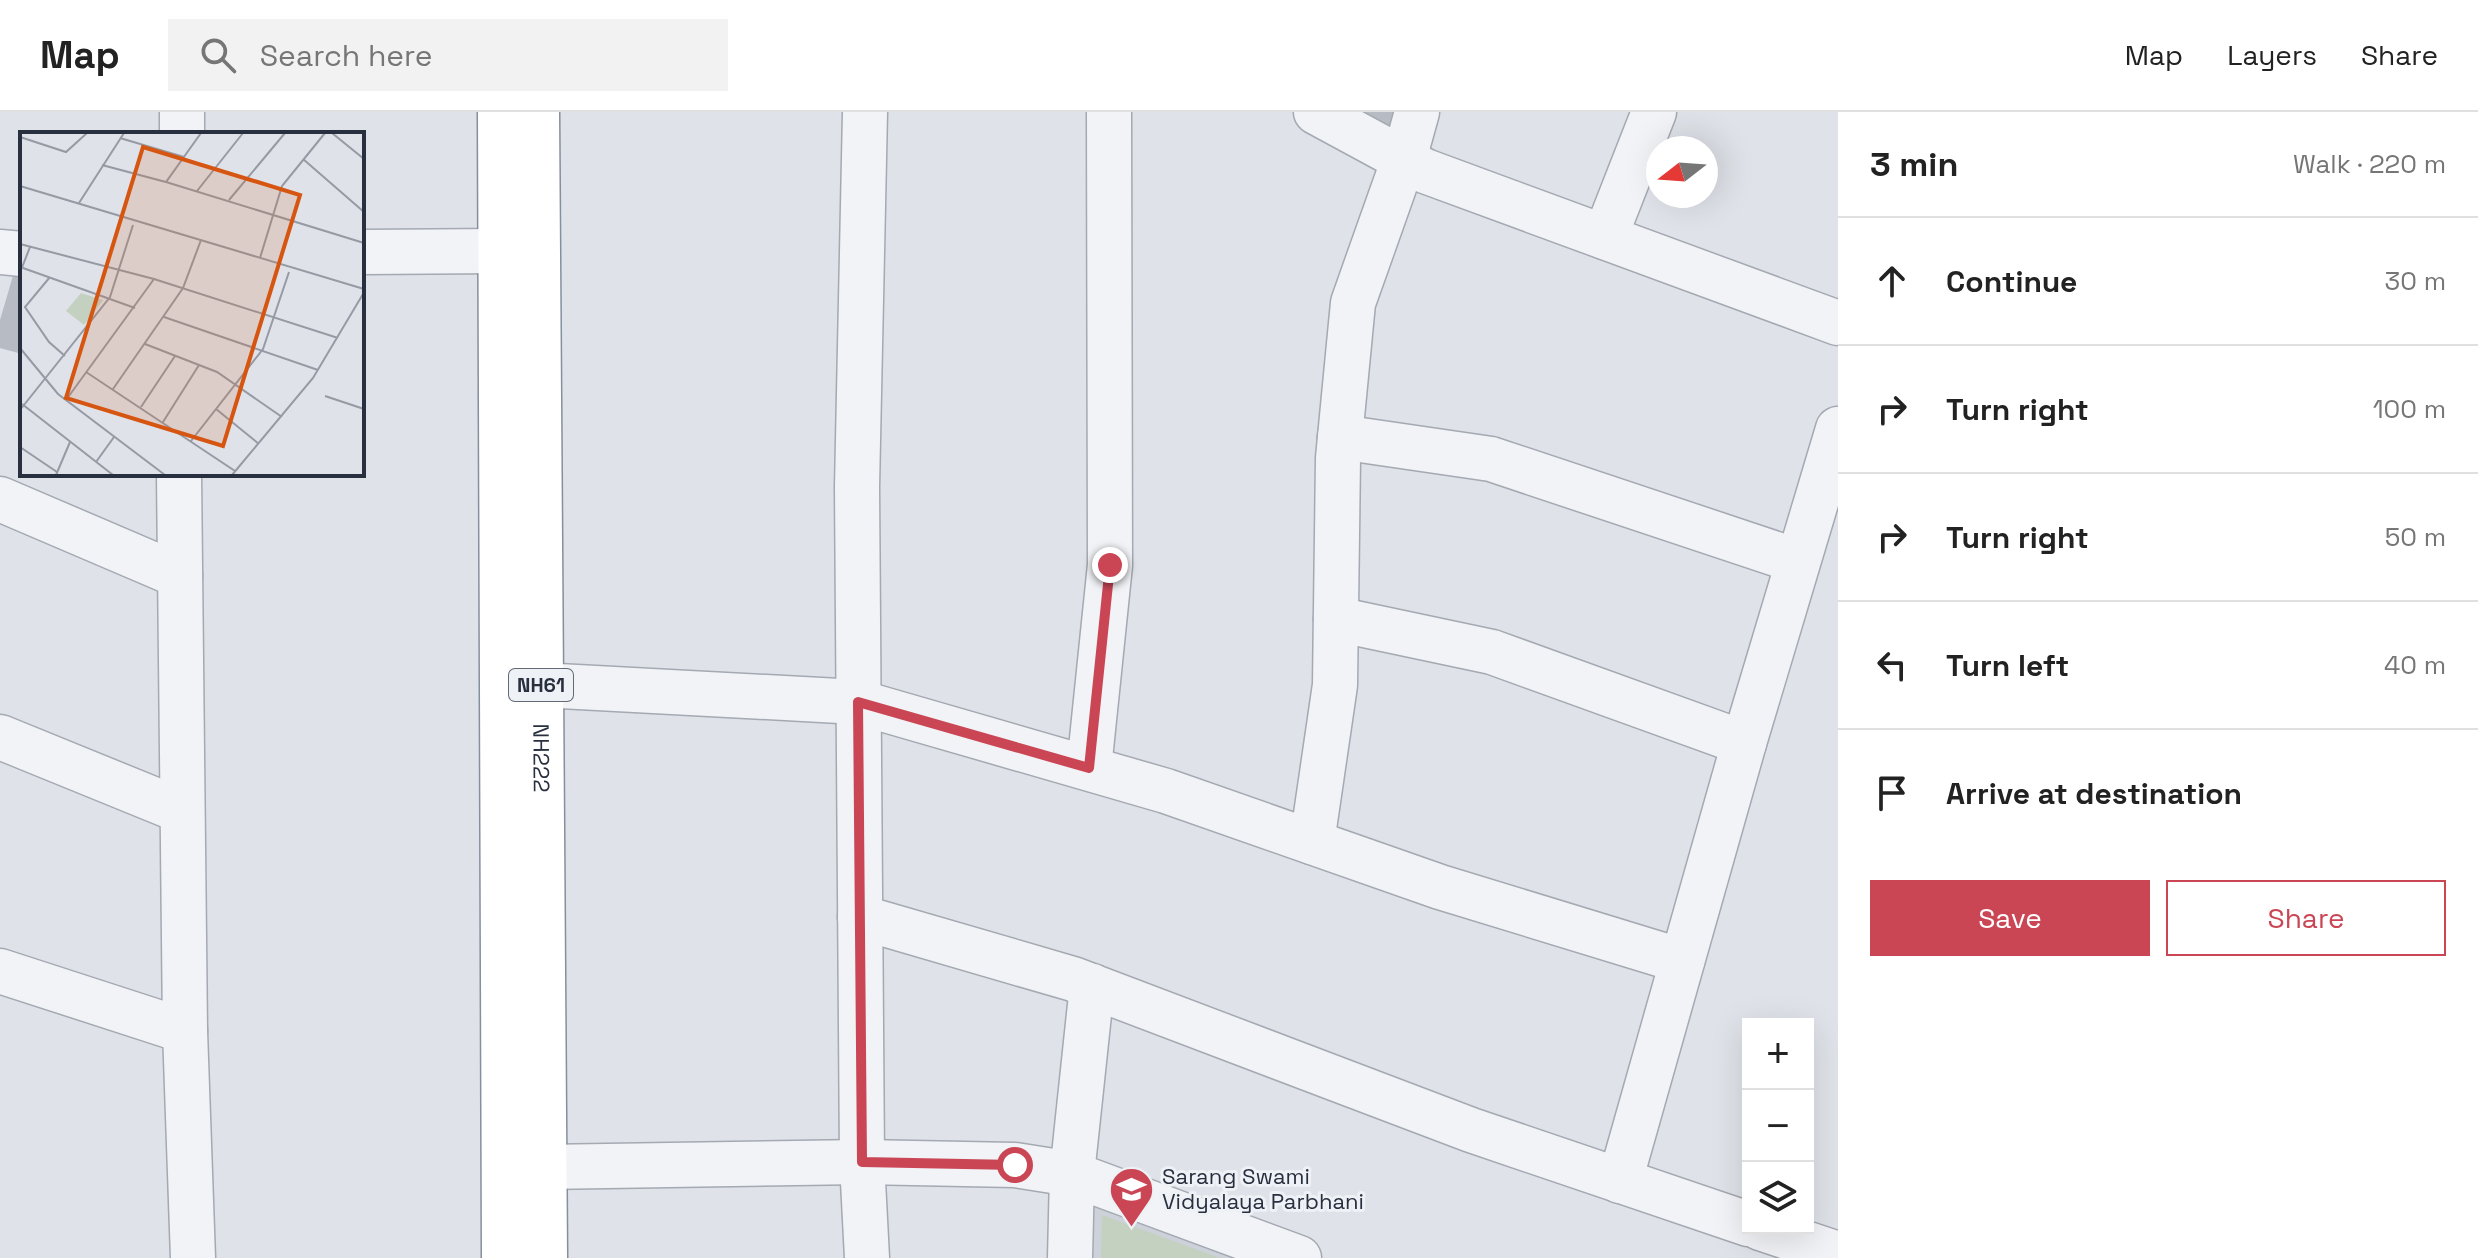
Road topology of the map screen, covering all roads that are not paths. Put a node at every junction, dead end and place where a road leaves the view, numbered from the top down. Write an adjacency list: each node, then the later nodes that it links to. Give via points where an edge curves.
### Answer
1 (500, 112): 10 (highway, NH222 / NH61)
2 (537, 112): 22 (highway, NH222 / NH61)
3 (865, 112): 23 (street)
4 (1109, 112): 26 (street, via 1110,565)
5 (1316, 112): 8 (street)
6 (1417, 112): 8 (street)
7 (1654, 112): 9 (street)
8 (1404, 159): 9 (street); 16 (street, via 1353,303)
9 (1605, 237): 14 (street)
10 (502, 251): 12 (street); 22 (highway, NH222 / NH61)
11 (0, 252): 13 (street)
12 (364, 252)
13 (20, 254)
14 (1838, 323)
15 (1838, 429): 19 (street)
16 (1340, 437): 19 (street, via 1491,459); 21 (street)
17 (179, 476): 20 (street)
18 (0, 499): 20 (street)
19 (1797, 561): 25 (street)
20 (180, 576): 27 (street)
21 (1336, 619): 25 (street, via 1492,652); 28 (street, via 1335,685)
22 (521, 684): 23 (street); 35 (highway, NH222 / NH61); 42 (highway, NH222 / NH61)
23 (858, 702): 26 (street); 29 (street)
24 (0, 737): 27 (street)
25 (1744, 743): 30 (street)
26 (1089, 768): 28 (street)
27 (182, 811): 33 (street)
28 (1312, 842): 30 (street)
29 (860, 917): 32 (street); 34 (street)
30 (1682, 961): 37 (street)
31 (0, 971): 33 (street)
32 (1092, 986): 36 (street); 37 (street)
33 (185, 1031): 41 (street)
34 (862, 1162): 35 (street); 36 (street, via 1015,1165); 44 (street)
35 (544, 1167): 43 (highway, NH222 / NH61)
36 (1072, 1174): 45 (street); 46 (street)
37 (1620, 1181): 38 (street)
38 (1742, 1222)
39 (1778, 1234): 40 (street)
40 (1838, 1254)
41 (193, 1258)
42 (504, 1258)
43 (545, 1258)
44 (867, 1258)
45 (1070, 1258)
46 (1299, 1258)

